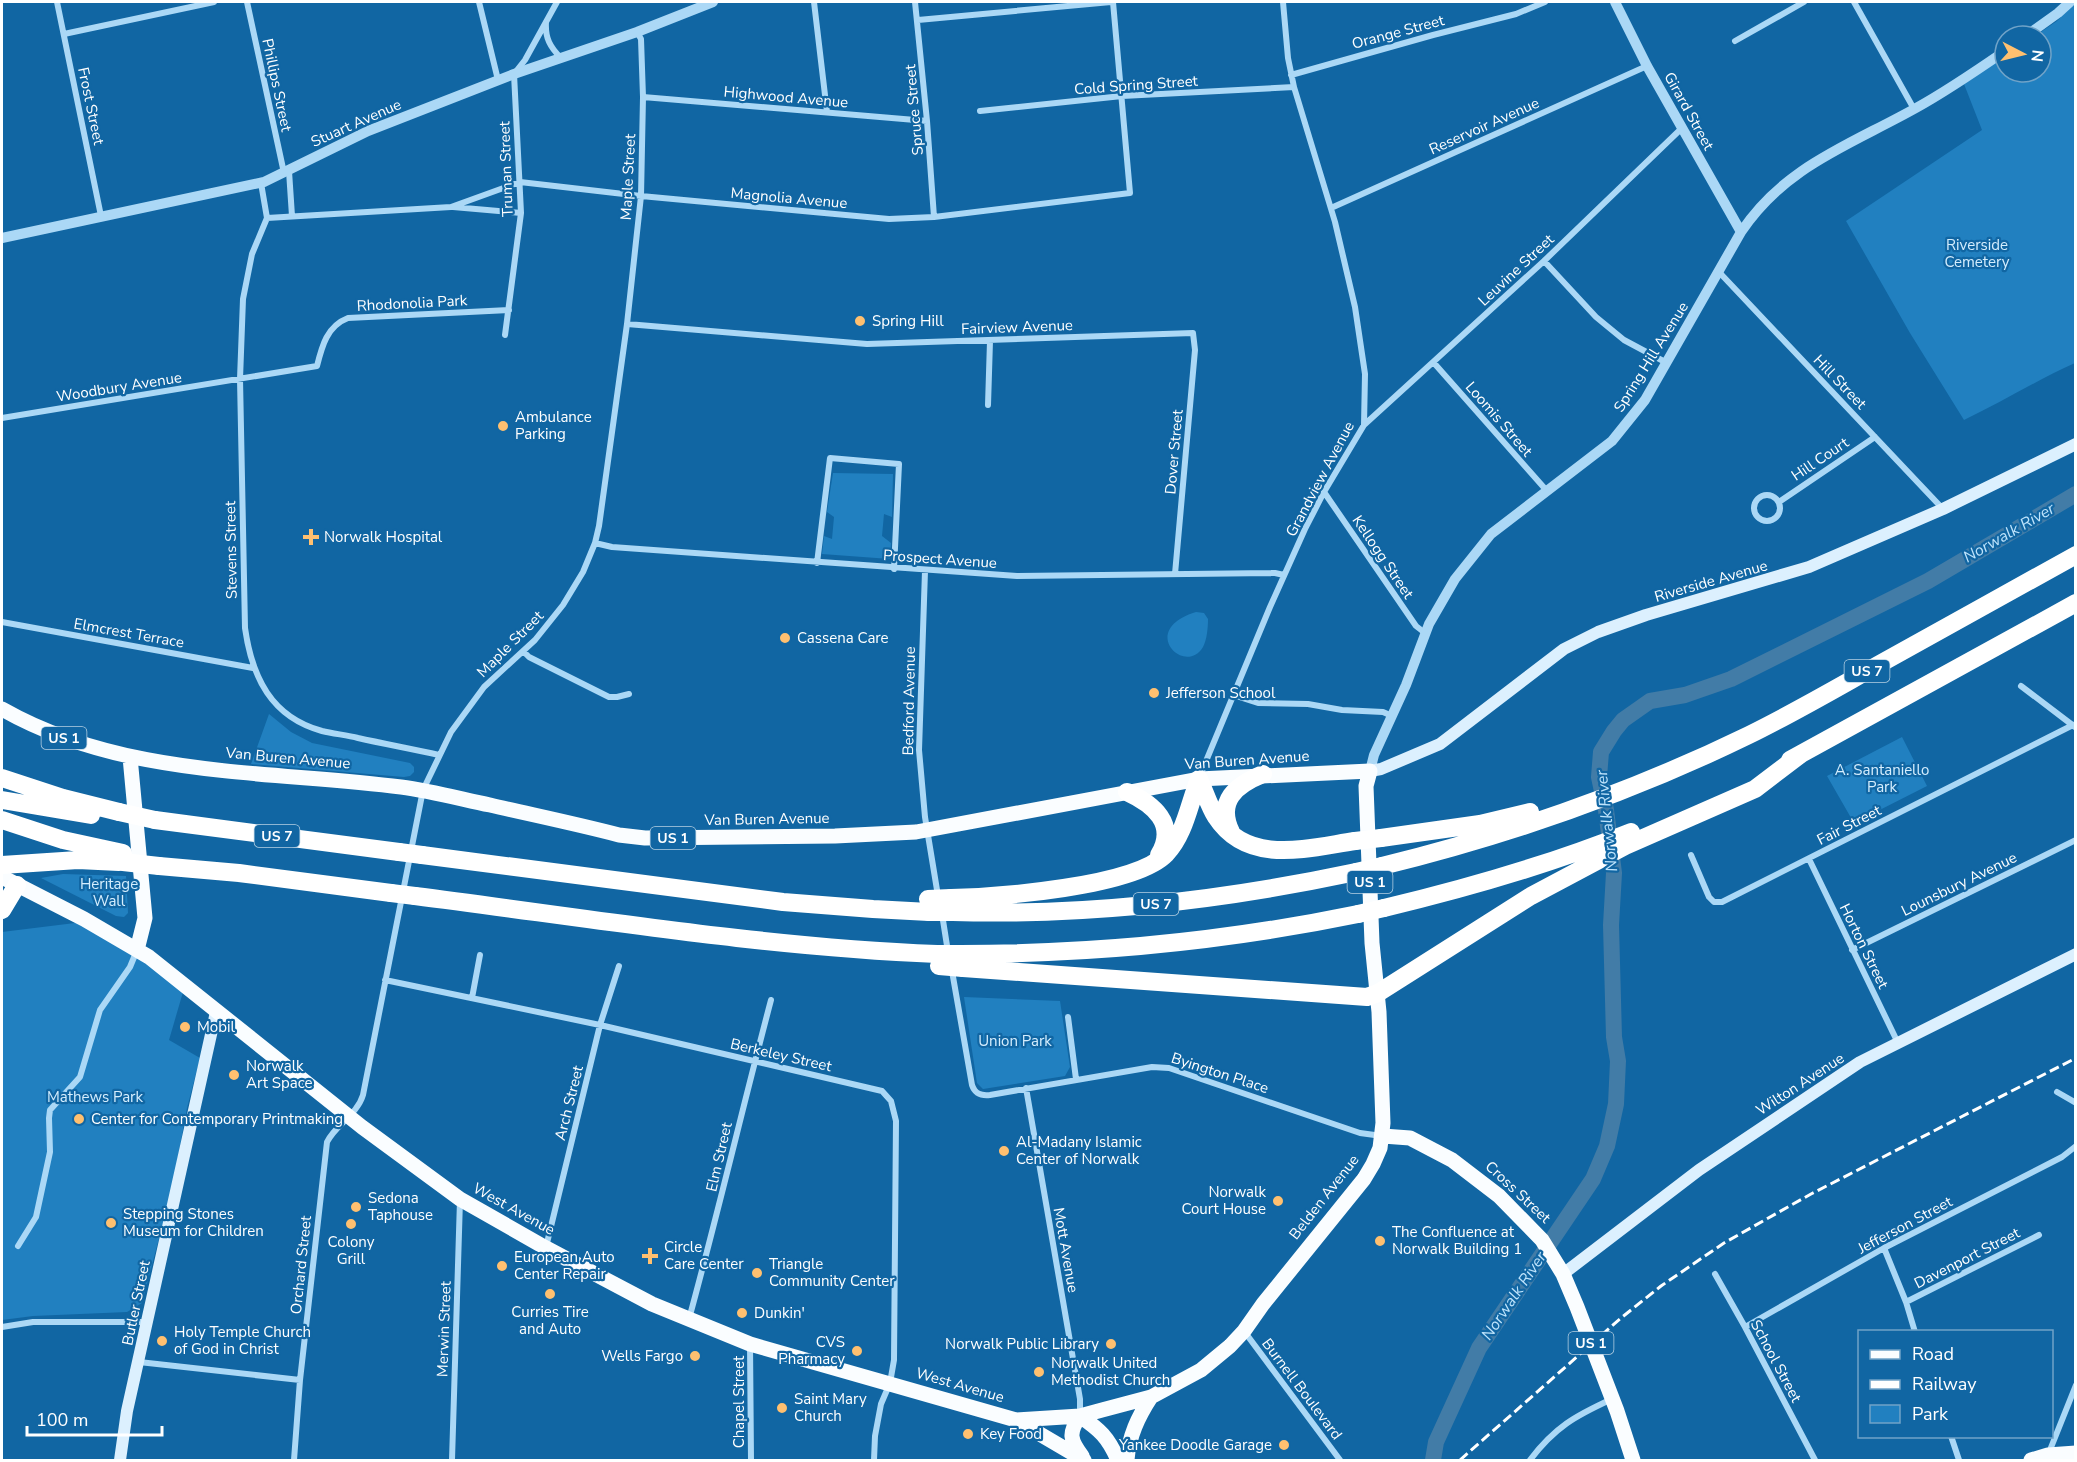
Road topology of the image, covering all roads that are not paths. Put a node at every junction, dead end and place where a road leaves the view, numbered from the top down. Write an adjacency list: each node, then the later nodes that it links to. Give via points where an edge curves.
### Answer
1 (57, 2): 20 (street, Frost Street)
2 (214, 2): 20 (street)
3 (247, 2): 36 (street, Phillips Street)
4 (479, 2): 27 (street)
5 (557, 2): 16 (street)
6 (713, 2): 19 (street, Stuart Avenue)
7 (814, 2): 33 (street)
8 (915, 2): 17 (street, Spruce Street)
9 (1112, 2): 17 (street); 29 (street)
10 (1283, 2): 26 (street, Grandview Avenue)
11 (1545, 2): 26 (street, Orange Street, via 1516,14)
12 (1615, 2): 24 (street, Girard Street)
13 (1804, 2): 21 (street)
14 (1854, 2): 31 (street)
15 (2070, 2): 18 (street)
16 (546, 20): 22 (street, via 548,40); 25 (street)
17 (918, 20): 34 (street, Spruce Street)
18 (2043, 24)
19 (637, 32): 22 (street, Stuart Avenue); 30 (street, Maple Street, via 641,39)
20 (64, 34): 43 (street, Frost Street)
21 (1735, 41)
22 (562, 58): 25 (street, Stuart Avenue)
23 (1993, 59): 31 (street, Spring Hill Avenue)
24 (1647, 66): 35 (street, Girard Street); 41 (street, Reservoir Avenue)
25 (514, 74): 27 (street, Stuart Avenue); 37 (street, Truman Street)
26 (1291, 75): 28 (street, Grandview Avenue)
27 (498, 80): 36 (street, Stuart Avenue, via 344,142)
28 (1294, 87): 29 (street, Cold Spring Street); 41 (street, Grandview Avenue)
29 (1122, 96): 32 (street, Cold Spring Street); 45 (street, Magnolia Avenue, via 1130,193)
30 (643, 97): 33 (street, Highwood Avenue); 39 (street, Maple Street)
31 (1914, 109): 47 (street, Spring Hill Avenue, via 1835,150 1786,182 1759,207)
32 (980, 111)
33 (827, 112): 34 (street, Highwood Avenue)
34 (927, 121): 45 (street, Spruce Street)
35 (1682, 128): 47 (street, Girard Street); 49 (street, Leuvine Street)
36 (286, 172): 38 (street, Stuart Avenue); 44 (street)
37 (520, 182): 39 (street, Magnolia Avenue); 40 (street, Magnolia Avenue); 42 (street, Truman Street)
38 (261, 183): 43 (street, Stuart Avenue); 46 (street)
39 (641, 196): 45 (street, Magnolia Avenue, via 889,219); 52 (street, Maple Street)
40 (451, 207): 42 (street, Magnolia Avenue); 44 (street, Magnolia Avenue)
41 (1331, 208): 61 (street, Grandview Avenue, via 1362,345)
42 (521, 213): 51 (street, Truman Street)
43 (101, 216): 48 (street, Stuart Avenue)
44 (292, 216): 46 (street)
45 (934, 217)
46 (267, 218): 58 (street, Stevens Street, via 252,254 243,299)
47 (1741, 232): 50 (street, Spring Hill Avenue)
48 (2, 238)
49 (1544, 261): 56 (street, Leuvine Street); 57 (street, via 1596,317 1624,340)
50 (1719, 272): 57 (street, Spring Hill Avenue); 62 (street, Hill Street)
51 (509, 310): 54 (street, Truman Street); 58 (street, Rhodonolia Park, via 348,318 337,322 323,342 317,366)
52 (627, 324): 55 (street, Fairview Avenue, via 867,344); 68 (street, Maple Street)
53 (1193, 333): 55 (street, Fairview Avenue); 73 (street, Dover Street, via 1195,350)
54 (505, 335)
55 (990, 341): 59 (street)
56 (1434, 363): 61 (street, Leuvine Street); 64 (street, Loomis Street)
57 (1667, 363): 64 (street, Spring Hill Avenue, via 1645,400 1612,441)
58 (240, 379): 60 (street, Woodbury Avenue); 79 (street, Stevens Street, via 245,628)
59 (988, 405)
60 (2, 418)
61 (1364, 425): 65 (street, Grandview Avenue)
62 (1875, 437): 66 (street, Hill Court); 67 (street, Hill Street)
63 (2076, 444): 67 (main road, Riverside Avenue)
64 (1546, 491): 77 (street, Spring Hill Avenue, via 1491,534 1455,579)
65 (1324, 492): 74 (street, Grandview Avenue); 77 (street, Kellogg Street, via 1416,626)
66 (1779, 502): 66 (street, Hill Court, via 1768,494 1759,498 1754,506 1756,515 1767,521 1776,518)
67 (1943, 509): 88 (main road, Riverside Avenue, via 1809,567 1598,632 1563,649 1440,744)
68 (595, 543): 70 (street, Prospect Avenue); 78 (street, Maple Street, via 564,605)
69 (2076, 555): 95 (highway, US 7, via 1787,716 1653,778)
70 (817, 563): 71 (street, Prospect Avenue); 71 (street, via 830,458 899,464)
71 (894, 569): 72 (street, Prospect Avenue)
72 (925, 571): 73 (street, Prospect Avenue, via 1042,576); 99 (street, Bedford Avenue, via 919,750)
73 (1175, 574): 74 (street, Prospect Avenue)
74 (1284, 575): 82 (street, Grandview Avenue)
75 (2076, 603): 98 (highway, US 7, via 1801,754)
76 (2, 622): 79 (street, Elmcrest Terrace)
77 (1425, 633): 84 (street, Spring Hill Avenue)
78 (523, 651): 81 (street, via 609,697); 86 (street, Maple Street, via 484,687)
79 (253, 668): 86 (street, Stevens Street, via 269,696 299,722 323,731)
80 (2021, 686): 85 (street)
81 (629, 694)
82 (1233, 695): 84 (street, via 1257,703 1308,704); 91 (street, Grandview Avenue)
83 (2, 709): 87 (main road, US 1, via 59,736)
84 (1392, 716): 88 (street, Spring Hill Avenue)
85 (2074, 726): 104 (street, Fair Street)
86 (439, 755): 92 (street, Maple Street)
87 (130, 757): 92 (main road, Van Buren Avenue / US 1, via 226,772); 109 (main road, via 145,918)
88 (1370, 771): 89 (main road, Van Buren Avenue / US 1); 116 (main road, Belden Avenue / US 1, via 1365,786)
89 (1263, 774): 91 (main road, Van Buren Avenue / US 1); 100 (highway, via 1238,787 1228,802 1226,820)
90 (2, 778): 96 (highway)
91 (1199, 779): 93 (main road, Van Buren Avenue / US 1); 100 (highway, via 1216,817); 105 (highway, via 1178,838)
92 (423, 790): 99 (main road, Van Buren Avenue / US 1, via 634,837 835,836); 115 (street, Maple Street)
93 (1127, 792): 99 (main road, Van Buren Avenue / US 1); 105 (highway, via 1149,804 1163,822 1165,843)
94 (2, 798): 96 (highway, via 50,809)
95 (1566, 807): 100 (highway, bridge, via 1288,851 1251,847); 107 (highway, US 7, bridge, via 1471,843 1356,872 1244,893 1047,912)
96 (119, 815): 107 (highway, US 7, bridge, via 808,904)
97 (2, 820): 103 (highway)
98 (1656, 827): 113 (highway, US 7, bridge, via 1473,885 1358,914 1180,943); 116 (highway, via 1510,908)
99 (927, 831): 126 (street, Bedford Avenue)
100 (1234, 836)
101 (2076, 840): 110 (street, Lounsbury Avenue)
102 (1691, 855): 104 (street, Fair Street, via 1709,897 1718,902)
103 (123, 857): 106 (highway, via 62,861); 113 (highway, US 7, bridge, via 717,936)
104 (1809, 860): 110 (street, Horton Street)
105 (1153, 864): 107 (highway, via 1115,877)
106 (10, 872): 108 (highway); 109 (main road, West Avenue)
107 (952, 905)
108 (2, 910)
109 (137, 950): 119 (main road, West Avenue); 134 (street, via 100,1010 80,1077 50,1110 50,1152 36,1217)
110 (1852, 950): 122 (street, Horton Street)
111 (2076, 954): 122 (main road, Wilton Avenue)
112 (480, 955): 117 (street)
113 (962, 961): 116 (highway, via 1357,998)
114 (619, 966): 121 (street, Arch Street)
115 (385, 980): 117 (street, Berkeley Street); 129 (street, Maple Street, via 363,1095)
116 (1377, 993): 130 (main road, Belden Avenue / US 1)
117 (472, 998): 121 (street, Berkeley Street)
118 (771, 1000): 123 (street, Elm Street)
119 (216, 1012): 129 (main road, West Avenue); 141 (main road, Butler Street)
120 (1068, 1017): 124 (street)
121 (600, 1025): 123 (street, Berkeley Street); 135 (street, Arch Street)
122 (1898, 1042): 137 (main road, Wilton Avenue, via 1765,1124)
123 (754, 1061): 140 (street, Elm Street); 149 (street, Berkeley Street, via 882,1091 891,1101 896,1121 894,1360)
124 (1076, 1079): 125 (street, Byington Place); 130 (street, Byington Place, via 1169,1068 1360,1133)
125 (1026, 1088): 126 (street, Byington Place, via 984,1095); 153 (street, Mott Avenue)
126 (975, 1091)
127 (2057, 1092): 128 (street)
128 (2076, 1103)
129 (348, 1116): 132 (main road, West Avenue); 148 (street, Orchard Street, via 332,1132 325,1152)
130 (1383, 1136): 137 (main road, Cross Street / US 1, via 1410,1138 1452,1160 1489,1187 1542,1240); 145 (main road, Belden Avenue, via 1378,1155 1364,1179)
131 (2076, 1146): 136 (street, Jefferson Street, via 2062,1158)
132 (460, 1199): 135 (main road, West Avenue); 160 (street, Merwin Street)
133 (2038, 1235): 139 (street, Davenport Street)
134 (18, 1246)
135 (546, 1248): 140 (main road, West Avenue)
136 (1884, 1248): 139 (street); 143 (street, Jefferson Street)
137 (1563, 1274): 152 (main road, Cross Street / US 1)
138 (1714, 1274): 143 (street, School Street)
139 (1906, 1302): 144 (street)
140 (689, 1320): 146 (main road, West Avenue)
141 (147, 1322): 142 (street, via 33,1322); 147 (main road, Butler Street)
142 (2, 1327)
143 (1745, 1328): 169 (street, School Street)
144 (1915, 1330)
145 (1244, 1331): 151 (main road, Belden Avenue, via 1201,1370); 166 (street, Burnell Boulevard)
146 (750, 1344): 149 (main road, West Avenue); 161 (street, Chapel Street)
147 (139, 1362): 148 (street); 158 (main road, Butler Street)
148 (300, 1380): 159 (street, Orchard Street)
149 (890, 1383): 154 (main road, West Avenue); 162 (street, Berkeley Street, via 881,1404)
150 (2076, 1385): 157 (street)
151 (1150, 1397): 153 (main road, Belden Avenue); 165 (main road, via 1136,1421)
152 (1613, 1399): 167 (street, via 1564,1424); 168 (main road, Cross Street / US 1)
153 (1080, 1416): 154 (main road, West Avenue); 163 (main road, via 1071,1433); 164 (main road, via 1102,1431)
154 (1016, 1420): 163 (main road)
155 (1951, 1438): 170 (street)
156 (2076, 1453): 157 (main road)
157 (2048, 1455): 171 (main road)
158 (120, 1461)
159 (294, 1461)
160 (452, 1461)
161 (751, 1461)
162 (874, 1461)
163 (1085, 1461)
164 (1118, 1461)
165 (1127, 1461)
166 (1340, 1461)
167 (1530, 1461)
168 (1633, 1461)
169 (1815, 1461)
170 (1959, 1461)
171 (2031, 1461)

